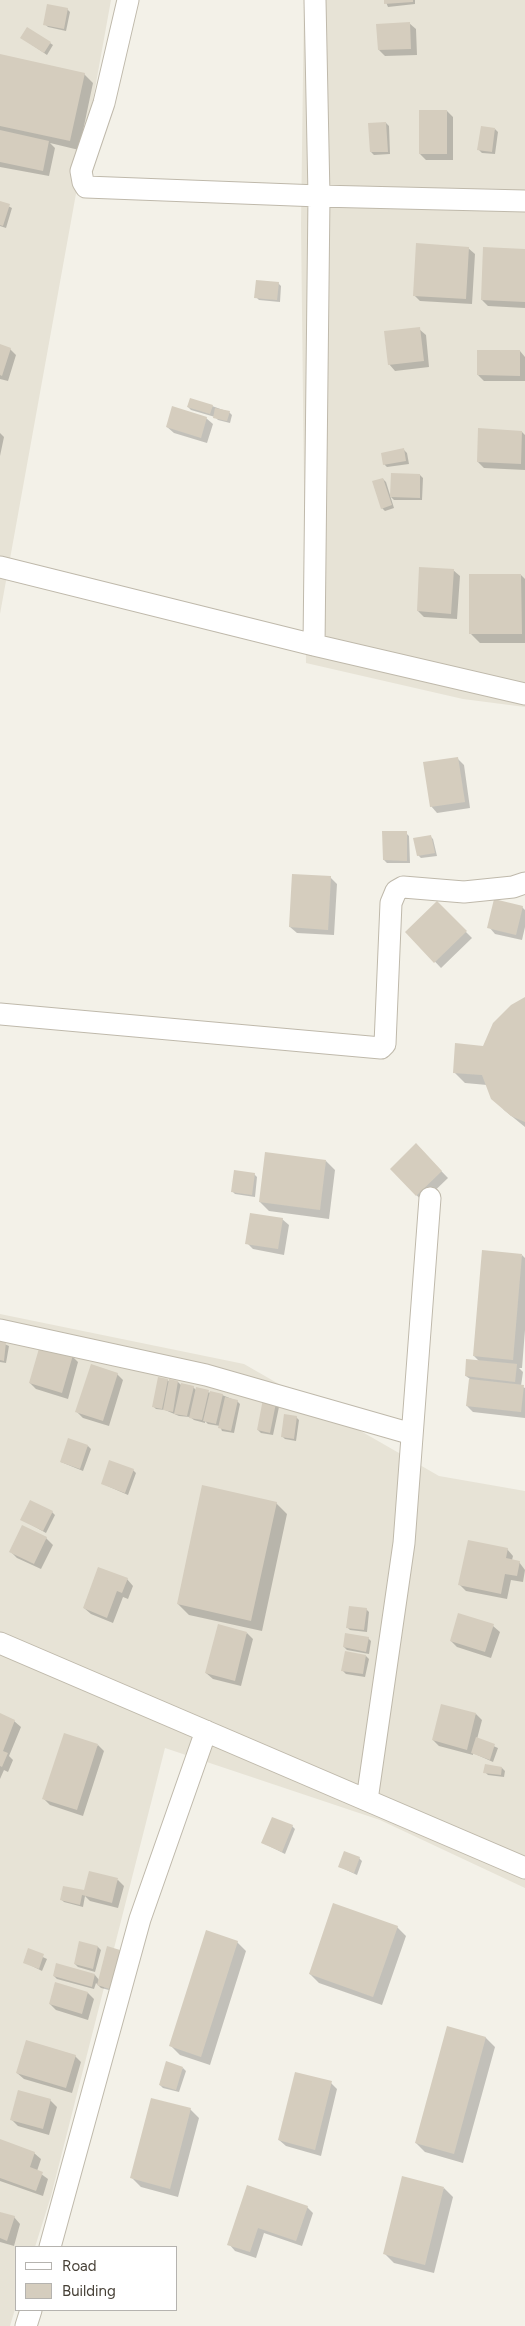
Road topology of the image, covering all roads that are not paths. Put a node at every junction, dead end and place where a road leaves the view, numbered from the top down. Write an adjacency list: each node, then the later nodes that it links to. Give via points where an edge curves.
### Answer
1 (128, 0): 3 (street, via 104,103 81,171 86,187)
2 (316, 0): 3 (street)
3 (319, 196): 4 (street); 6 (street)
4 (525, 201)
5 (0, 567): 6 (street)
6 (314, 645): 7 (street)
7 (525, 694)
8 (525, 883): 9 (street, via 464,892 403,887 396,891 391,903 385,1044 381,1048)
9 (0, 1014)
10 (430, 1198): 12 (street)
11 (0, 1330): 12 (street, via 206,1375)
12 (412, 1434): 15 (street, via 404,1543)
13 (0, 1643): 14 (street)
14 (206, 1731): 15 (street); 17 (street, via 140,1919)
15 (367, 1800): 16 (street)
16 (525, 1868)
17 (50, 2246)
18 (31, 2311): 19 (street)
19 (26, 2326)

